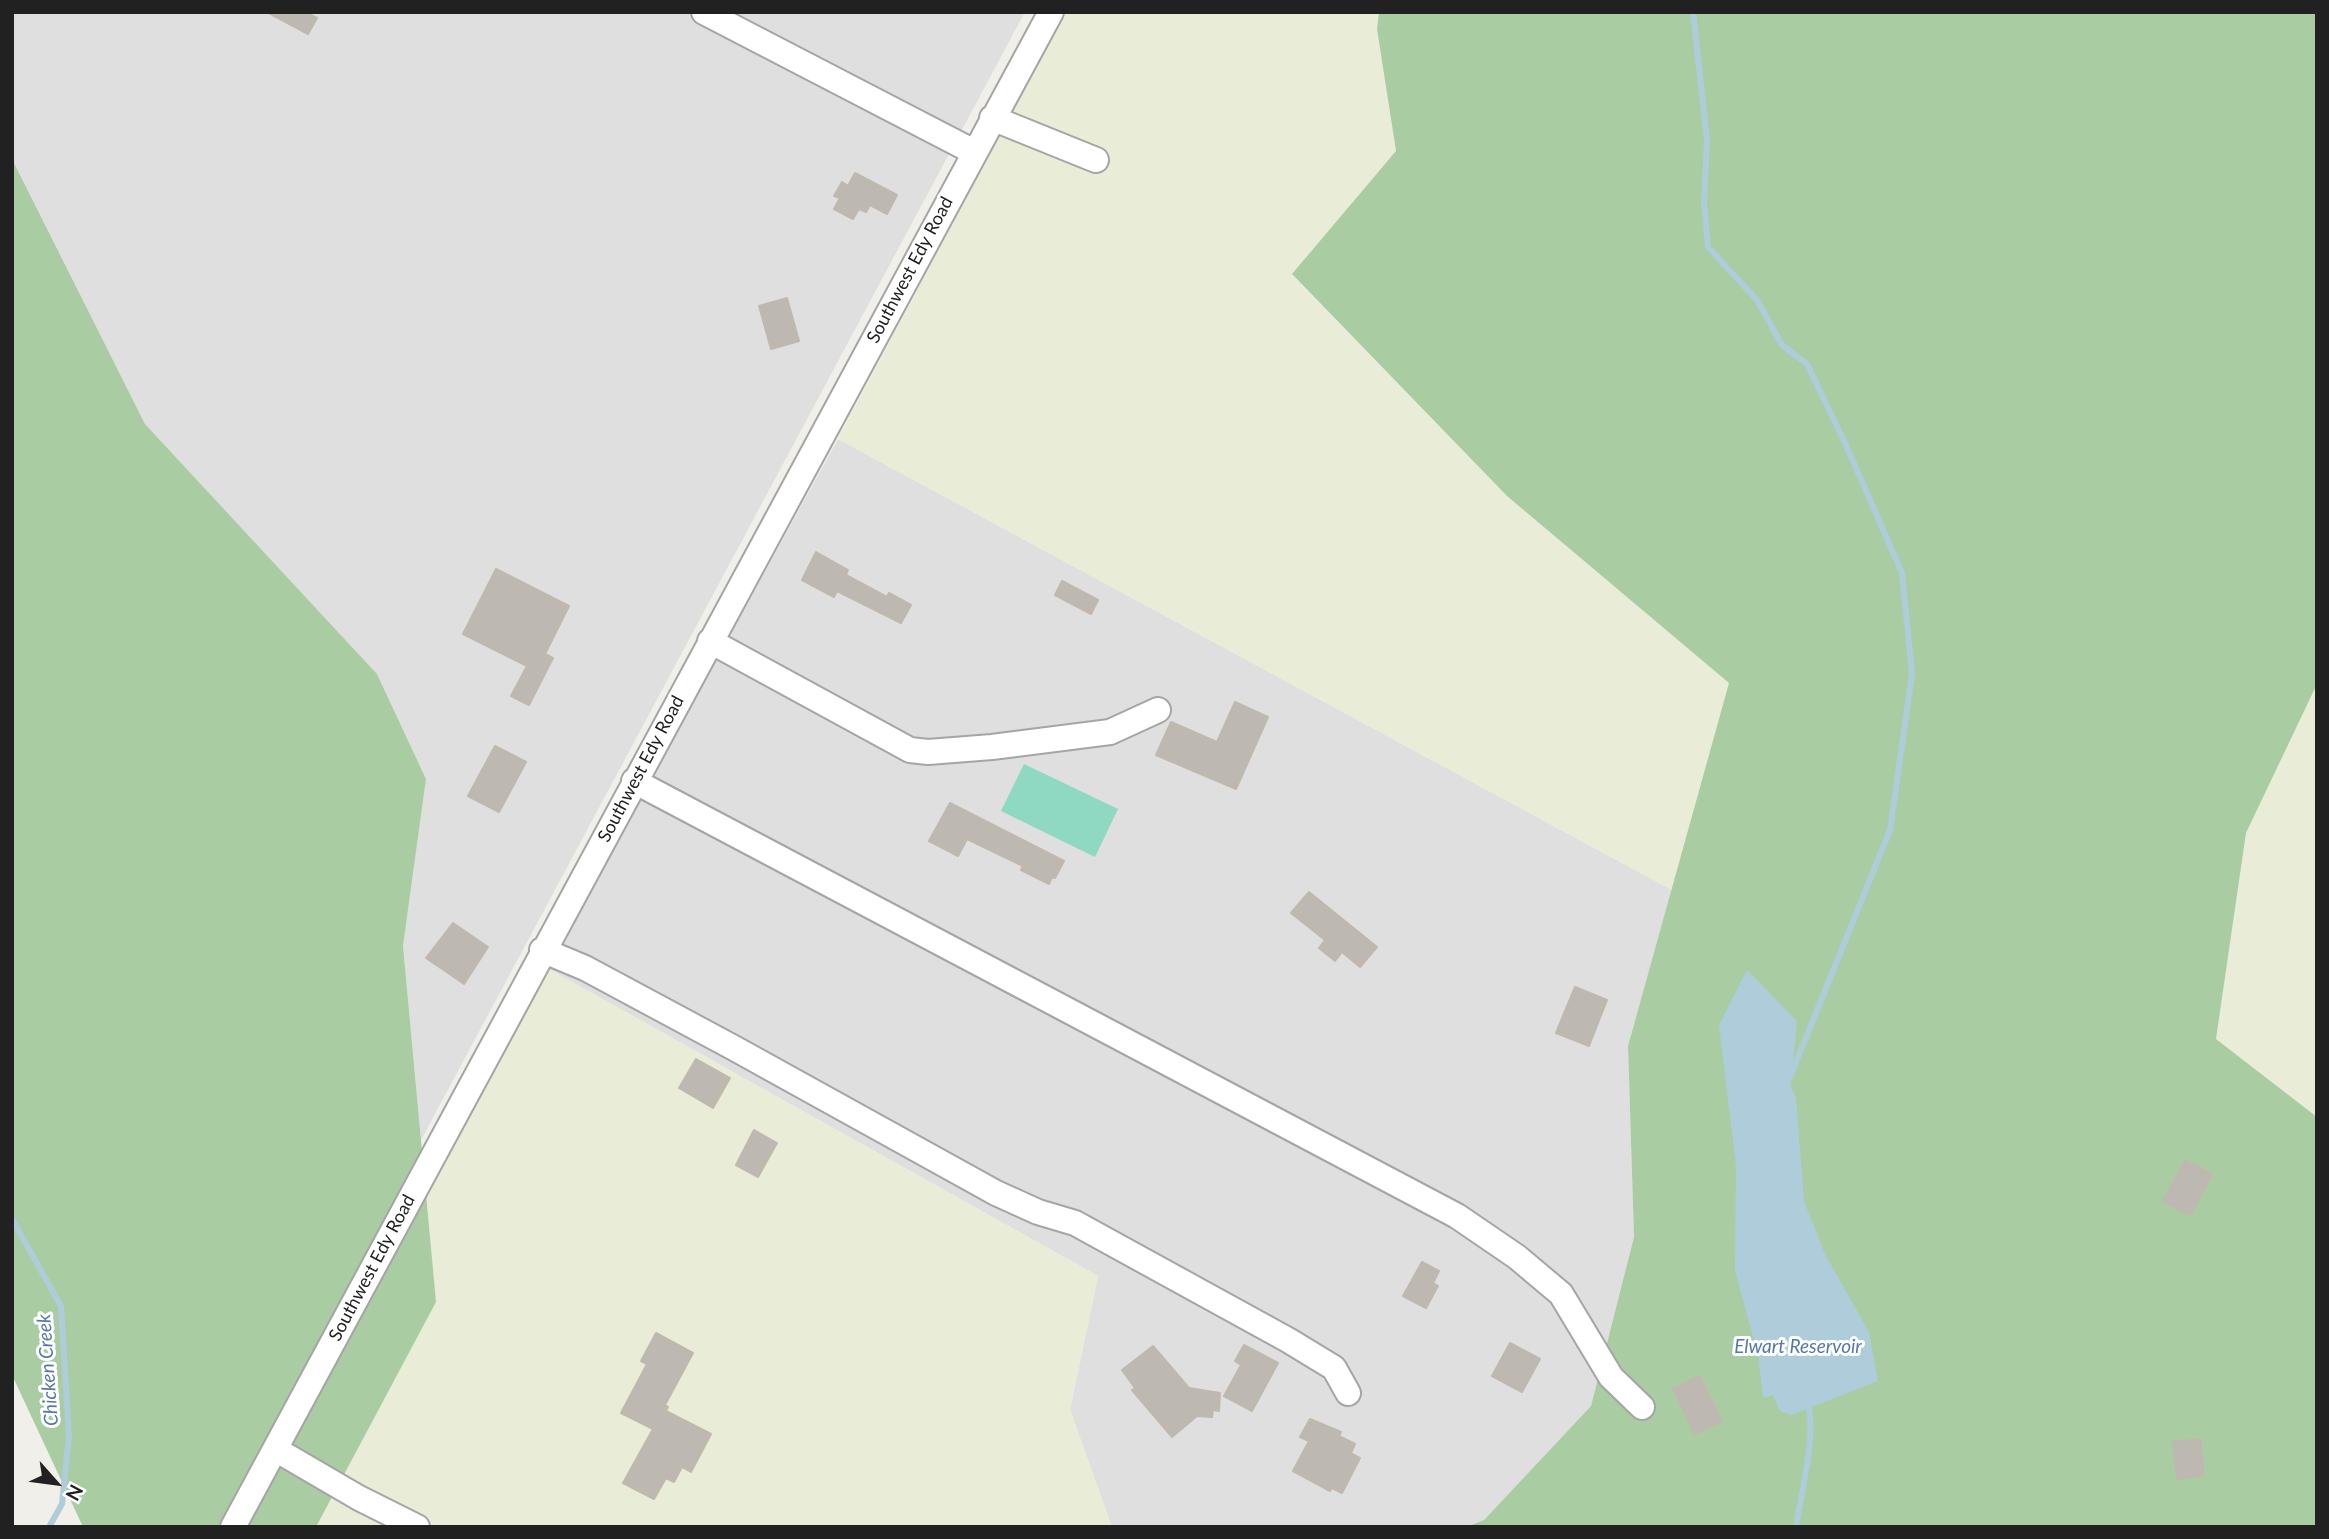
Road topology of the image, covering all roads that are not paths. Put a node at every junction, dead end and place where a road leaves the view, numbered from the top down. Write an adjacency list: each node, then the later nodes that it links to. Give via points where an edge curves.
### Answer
1 (704, 12): 4 (street)
2 (1051, 12): 3 (street, Southwest Edy Road)
3 (992, 118): 4 (street, Southwest Edy Road); 5 (street)
4 (974, 152): 6 (street, Southwest Edy Road)
5 (1096, 160)
6 (710, 641): 7 (street, via 910,750 992,747 1110,732); 8 (street, Southwest Edy Road)
7 (1158, 710)
8 (634, 781): 9 (street, Southwest Edy Road); 11 (street, via 1457,1216 1561,1294 1611,1377)
9 (542, 950): 10 (street, via 585,968 996,1193 1075,1223 1289,1340 1334,1368); 12 (street, Southwest Edy Road)
10 (1348, 1393)
11 (1642, 1407)
12 (275, 1449): 13 (street, Southwest Edy Road); 14 (street)
13 (233, 1527)
14 (417, 1527)

